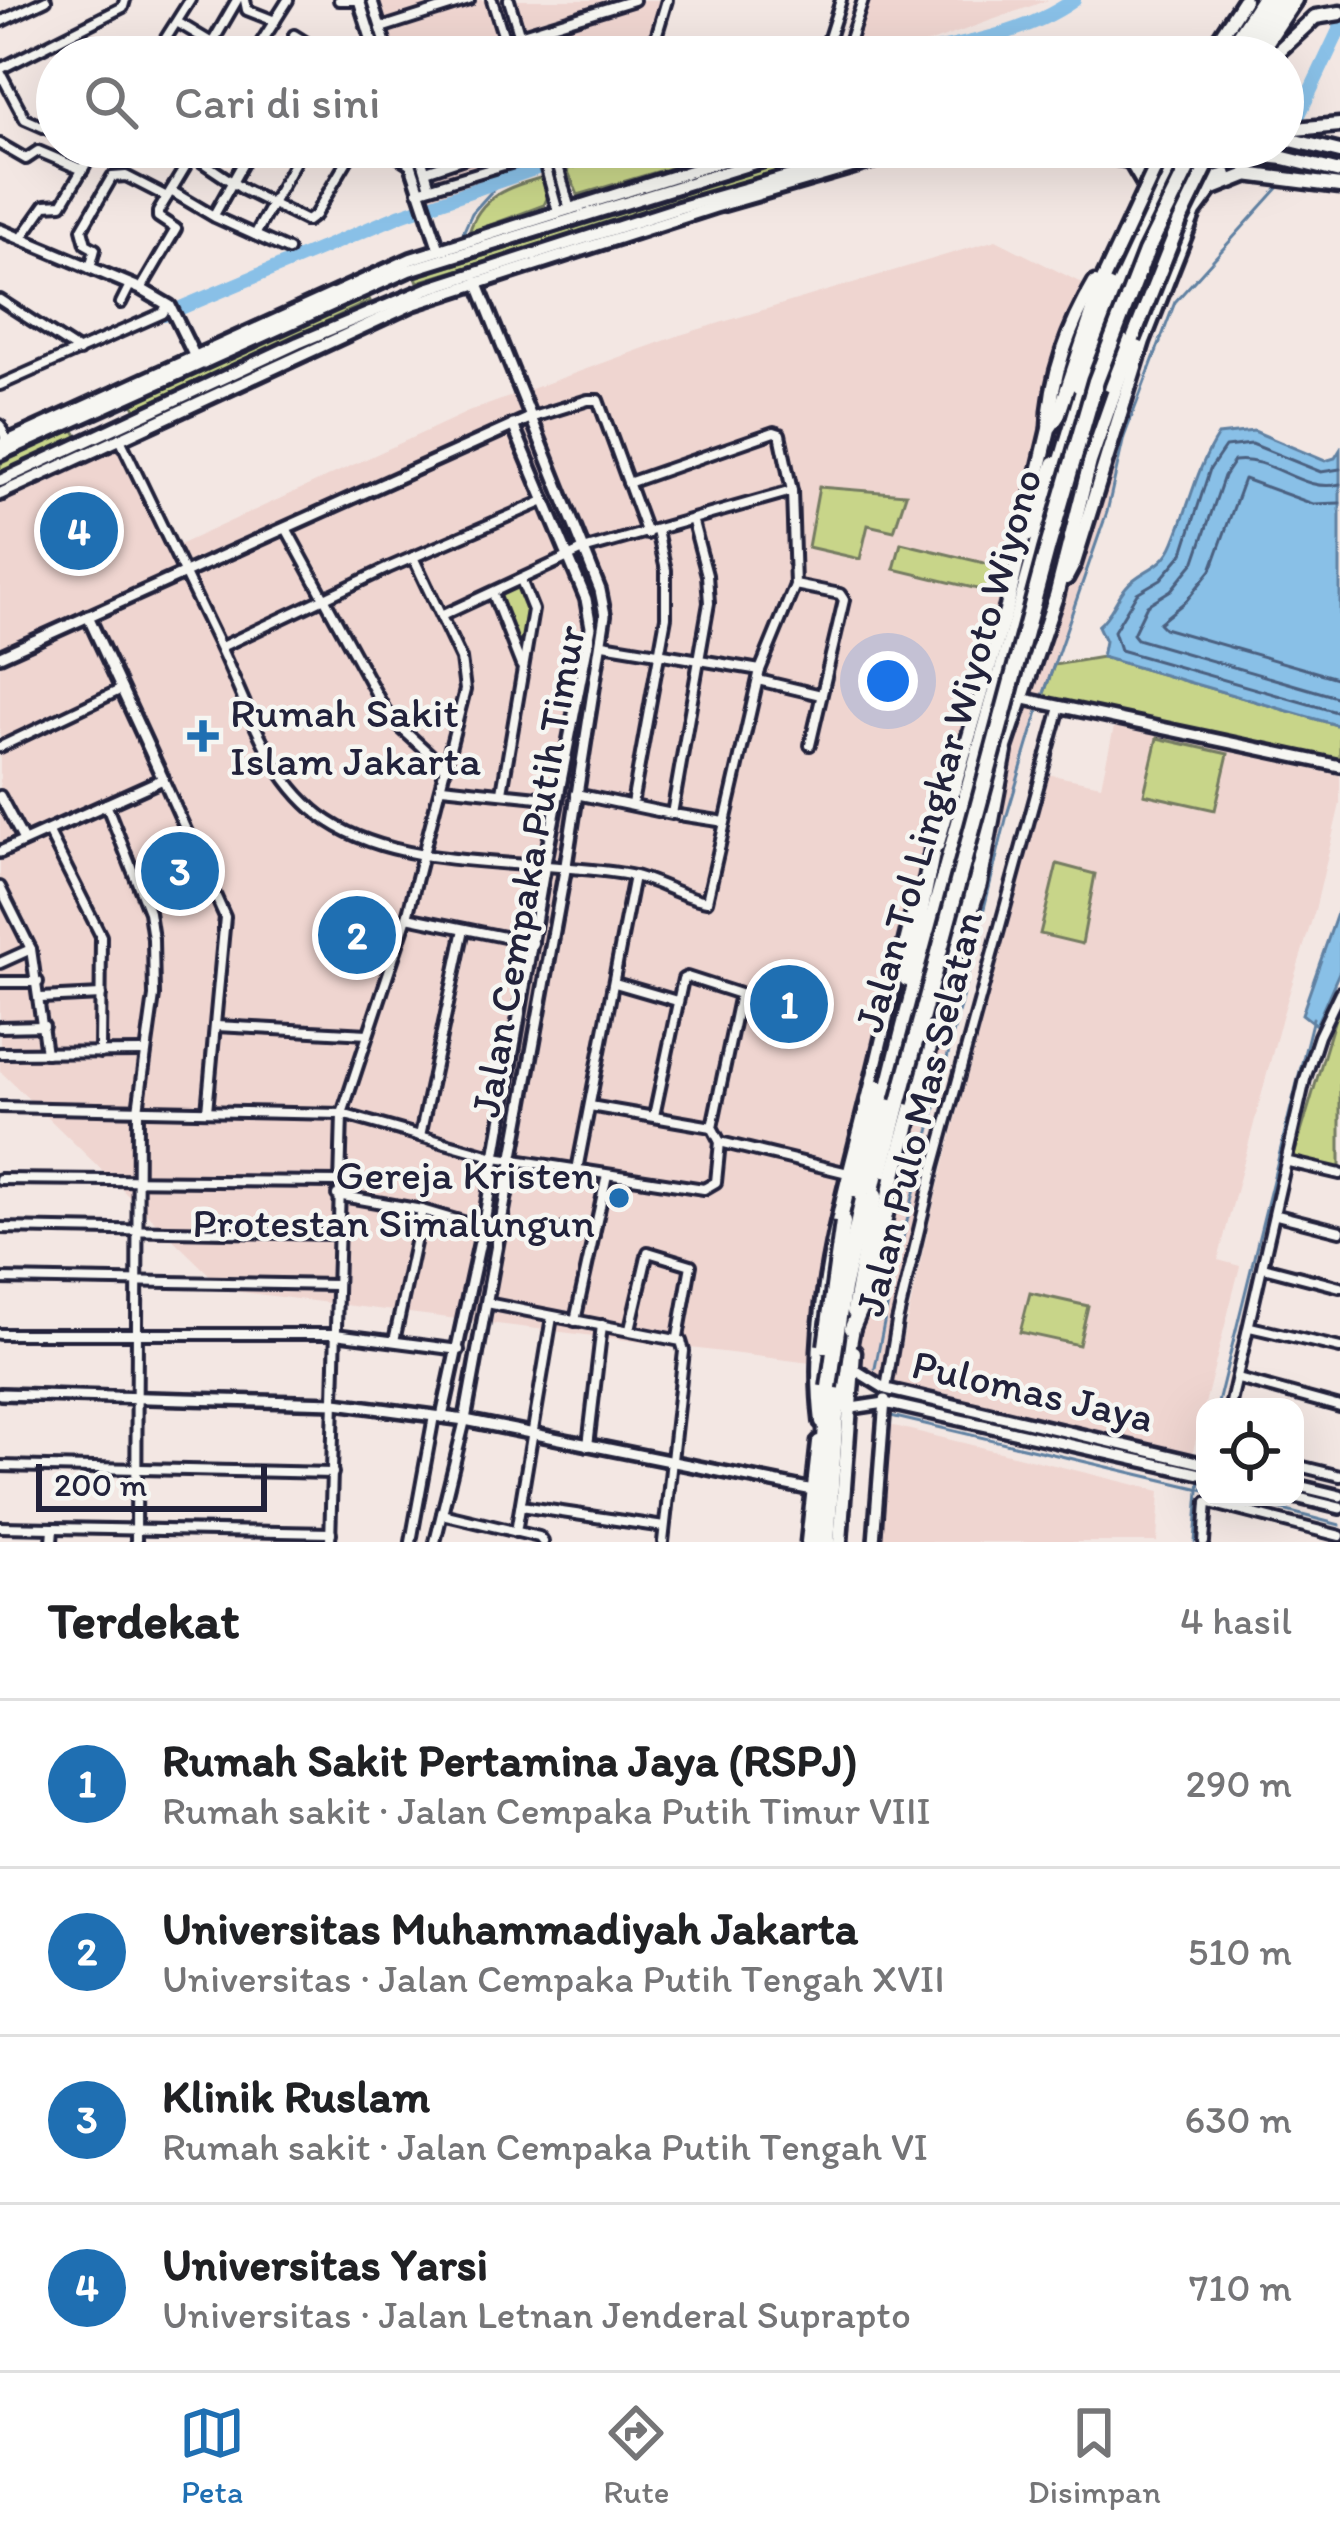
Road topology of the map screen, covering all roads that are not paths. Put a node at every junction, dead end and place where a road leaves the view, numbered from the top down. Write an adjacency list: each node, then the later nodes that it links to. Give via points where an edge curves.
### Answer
1 (46, 0): 26 (street)
2 (190, 0): 27 (street)
3 (241, 0): 25 (street); 33 (street)
4 (288, 0): 25 (street)
5 (339, 0): 6 (street)
6 (358, 0): 35 (street)
7 (372, 0): 28 (street)
8 (470, 0): 28 (street)
9 (492, 0): 24 (street)
10 (509, 0): 23 (street)
11 (634, 0): 29 (street)
12 (667, 0): 38 (street)
13 (841, 0): 39 (street)
14 (863, 0): 40 (street)
15 (1247, 0): 41 (highway)
16 (1261, 0): 42 (highway)
17 (1272, 0): 43 (highway)
18 (1284, 0): 44 (highway)
19 (1295, 0): 45 (highway)
20 (1304, 0): 46 (highway)
21 (124, 3): 30 (street)
22 (1340, 14): 47 (highway, via 1315,17)
23 (514, 15): 24 (street); 29 (street)
24 (499, 20): 37 (street)
25 (275, 21): 34 (street)
26 (0, 22)
27 (177, 22): 31 (street); 32 (street)
28 (381, 28): 36 (street)
29 (519, 35)
30 (61, 36)
31 (168, 36)
32 (202, 36)
33 (216, 36)
34 (265, 36)
35 (371, 36)
36 (383, 36)
37 (504, 36)
38 (657, 36)
39 (830, 36)
40 (851, 36)
41 (1224, 36)
42 (1238, 36)
43 (1248, 36)
44 (1261, 36)
45 (1271, 36)
46 (1282, 36)
47 (1293, 36)
48 (36, 49): 49 (street)
49 (0, 68): 50 (street, via 25,119)
50 (36, 124)
51 (1340, 125): 52 (highway)
52 (1304, 132)
53 (1304, 140): 55 (highway)
54 (0, 144): 56 (street, via 26,159)
55 (1340, 152)
56 (36, 153)
57 (1304, 163): 83 (highway)
58 (77, 168): 81 (street)
59 (185, 168): 89 (street)
60 (217, 168): 85 (street)
61 (241, 168): 85 (street)
62 (291, 168): 91 (street)
63 (343, 168): 91 (street, via 315,215 304,220)
64 (412, 168): 87 (street)
65 (424, 168): 82 (street)
66 (434, 168): 82 (street)
67 (497, 168): 87 (street)
68 (549, 168): 92 (street)
69 (557, 168): 92 (street)
70 (700, 168): 92 (main road)
71 (735, 168): 101 (main road)
72 (822, 168): 97 (main road)
73 (850, 168): 99 (main road)
74 (1135, 168): 88 (highway)
75 (1159, 168): 123 (highway, bridge, via 1087,319)
76 (1160, 168): 88 (highway)
77 (1172, 168): 261 (highway, Jalan Tol Lingkar Wiyoto Wiyono, bridge, via 1095,347 950,849 851,1247)
78 (1192, 168): 250 (highway, Jalan Tol Lingkar Wiyoto Wiyono, bridge, via 1146,252 1047,550 875,1196)
79 (1194, 168): 90 (highway)
80 (1197, 168): 128 (highway, bridge)
81 (82, 170): 98 (street, via 62,204 44,205)
82 (425, 171): 87 (street)
83 (1340, 172)
84 (1251, 173): 86 (highway); 90 (highway, via 1208,179); 146 (highway, via 1211,189 1194,212)
85 (233, 181): 91 (street); 93 (street)
86 (1340, 186)
87 (423, 193): 102 (street)
88 (1150, 193): 94 (highway)
89 (169, 194): 93 (street); 105 (street, via 112,177 82,230 94,249); 107 (street, via 158,216 176,228)
90 (1177, 202): 128 (highway, via 1122,335)
91 (271, 205): 96 (street)
92 (564, 211): 101 (main road)
93 (214, 215): 96 (street)
94 (1135, 226): 100 (highway); 104 (highway, via 1121,230)
95 (0, 230): 98 (street)
96 (255, 236): 103 (street)
97 (587, 238): 99 (main road); 112 (main road)
98 (21, 239): 105 (street)
99 (604, 242): 106 (main road)
100 (1127, 243): 104 (highway); 139 (highway, via 1033,532)
101 (473, 245): 102 (main road); 108 (main road)
102 (439, 249): 113 (main road)
103 (288, 250)
104 (1107, 260): 123 (highway, via 1064,350)
105 (89, 268): 107 (street)
106 (477, 282): 119 (main road, via 355,327); 121 (street, Jalan Cempaka Putih Timur)
107 (135, 287): 110 (street); 111 (street)
108 (364, 289): 112 (main road); 114 (main road)
109 (0, 300): 115 (street)
110 (121, 303)
111 (169, 306): 115 (street); 116 (street)
112 (374, 310): 117 (main road)
113 (235, 336): 114 (main road); 116 (main road)
114 (252, 340): 124 (main road)
115 (79, 351): 118 (street)
116 (194, 356): 120 (main road)
117 (237, 371): 119 (main road); 129 (main road)
118 (0, 385)
119 (229, 388): 125 (main road)
120 (54, 421): 124 (main road); 126 (main road)
121 (522, 421): 132 (street, via 598,400); 135 (street); 137 (street); 140 (street, Jalan Cempaka Putih Timur)
122 (0, 425): 126 (street)
123 (1049, 429): 139 (highway)
124 (48, 434): 127 (main road)
125 (120, 439): 130 (main road); 142 (street)
126 (4, 443)
127 (0, 454)
128 (1090, 462): 146 (highway)
129 (21, 471): 130 (main road); 131 (main road)
130 (38, 476): 134 (main road)
131 (0, 481)
132 (628, 483): 133 (street, via 774,432); 138 (street)
133 (792, 490): 136 (street); 144 (street)
134 (0, 494)
135 (544, 501): 140 (street); 141 (street)
136 (693, 522): 138 (street); 154 (street, via 709,592)
137 (286, 528): 142 (street); 147 (street)
138 (652, 532): 140 (street); 152 (street, via 667,570)
139 (1024, 538): 177 (highway)
140 (575, 554): 143 (street); 150 (street, Jalan Cempaka Putih Timur, via 605,615); 171 (street, via 590,627)
141 (413, 557): 147 (street); 149 (street)
142 (185, 574): 148 (street); 151 (street)
143 (520, 580): 145 (street); 155 (street, via 533,610)
144 (795, 586): 156 (street); 158 (street, via 844,600)
145 (493, 594): 149 (street); 155 (street)
146 (1056, 596): 159 (highway)
147 (325, 599): 151 (street); 165 (street, via 388,717)
148 (88, 616): 153 (street); 157 (street)
149 (441, 616): 165 (street, via 466,678)
150 (603, 644): 152 (street); 169 (street, Jalan Cempaka Putih Timur)
151 (220, 647): 180 (street, via 297,794 364,840)
152 (657, 652): 154 (street); 173 (street)
153 (0, 656)
154 (700, 663): 156 (street); 174 (street)
155 (522, 669): 168 (street)
156 (759, 675): 158 (street); 175 (street)
157 (122, 689): 162 (street); 166 (street)
158 (821, 694): 161 (street)
159 (1024, 699): 160 (street); 163 (highway)
160 (1058, 706): 164 (street); 262 (street, Jalan Pulo Mas Selatan)
161 (810, 745)
162 (0, 747)
163 (1004, 752): 237 (highway); 250 (highway, bridge, via 979,884)
164 (1340, 766)
165 (446, 769): 167 (street)
166 (163, 779): 172 (street); 201 (street, via 226,917)
167 (442, 787): 168 (street); 180 (street)
168 (502, 792): 171 (street)
169 (577, 794): 173 (street); 182 (street, Jalan Cempaka Putih Timur)
170 (0, 798): 178 (street)
171 (557, 799): 181 (street)
172 (106, 804): 176 (street); 205 (street, via 149,912 154,996)
173 (632, 804): 174 (street)
174 (676, 814): 175 (street)
175 (725, 822): 183 (street, via 709,900)
176 (48, 831): 178 (street); 196 (street, via 98,924)
177 (938, 835): 220 (main road); 236 (highway, via 908,999); 261 (highway, bridge, via 836,1253)
178 (24, 841): 179 (street)
179 (0, 852)
180 (424, 856): 181 (street); 186 (street)
181 (548, 864): 182 (street); 189 (street)
182 (564, 865): 183 (street); 217 (street, Jalan Cempaka Putih Timur)
183 (634, 876): 194 (street)
184 (0, 887): 185 (street)
185 (13, 915): 187 (street); 190 (street)
186 (407, 917): 188 (street); 203 (street)
187 (0, 920)
188 (464, 929): 189 (street); 215 (street)
189 (533, 943): 217 (street)
190 (31, 949): 191 (street); 193 (street)
191 (0, 963)
192 (0, 982): 193 (street)
193 (38, 982): 197 (street)
194 (615, 983): 198 (street); 208 (street)
195 (1340, 992): 199 (street)
196 (101, 995): 197 (street); 204 (street)
197 (41, 998): 200 (street)
198 (677, 1001): 213 (street); 214 (street, via 687,977 740,994)
199 (1336, 1009): 218 (street, via 1313,1051)
200 (44, 1026): 202 (street); 207 (street)
201 (217, 1026): 203 (street); 211 (street)
202 (0, 1027)
203 (368, 1034): 212 (street)
204 (100, 1052): 205 (street); 207 (street)
205 (144, 1052): 210 (street)
206 (0, 1053): 207 (street)
207 (46, 1053)
208 (590, 1106): 213 (street); 219 (street)
209 (0, 1107): 210 (street)
210 (138, 1110): 211 (street); 225 (street)
211 (207, 1111): 212 (street)
212 (342, 1114): 215 (street); 224 (street)
213 (654, 1116): 214 (street)
214 (712, 1126): 216 (street)
215 (420, 1136): 217 (street)
216 (720, 1142): 220 (street); 222 (street, via 716,1182 708,1189)
217 (503, 1158): 219 (street); 230 (street); 245 (street, Jalan Cempaka Putih Timur)
218 (1288, 1162): 221 (street); 228 (street)
219 (577, 1170): 222 (street)
220 (848, 1173): 271 (main road, via 821,1322)
221 (1340, 1174)
222 (607, 1175): 235 (street)
223 (0, 1179): 225 (street)
224 (338, 1182): 225 (street); 226 (street)
225 (140, 1183): 232 (street)
226 (337, 1196): 227 (street); 234 (street)
227 (422, 1210): 230 (street); 256 (street)
228 (1277, 1215): 233 (street); 238 (street)
229 (0, 1228): 232 (street)
230 (483, 1228): 258 (street)
231 (564, 1229): 235 (street)
232 (138, 1231): 234 (street); 240 (street)
233 (1340, 1231)
234 (336, 1234): 241 (street)
235 (595, 1235): 247 (street)
236 (848, 1243): 237 (highway); 243 (highway)
237 (872, 1248): 244 (highway)
238 (1263, 1267): 242 (street); 249 (street)
239 (0, 1279): 240 (street)
240 (137, 1280): 241 (street); 254 (street)
241 (335, 1285): 253 (street)
242 (1340, 1287)
243 (838, 1289): 244 (highway); 271 (highway)
244 (862, 1292): 259 (highway)
245 (487, 1303): 246 (street); 270 (street, Jalan Cempaka Putih Timur)
246 (552, 1317): 247 (street); 272 (street)
247 (575, 1321): 248 (street)
248 (602, 1325): 251 (street); 273 (street)
249 (1250, 1327): 257 (street); 260 (street)
250 (852, 1328): 305 (highway)
251 (630, 1329): 255 (street); 255 (street, via 646,1253 691,1264)
252 (0, 1334): 254 (street)
253 (334, 1334): 254 (street); 256 (street); 266 (street)
254 (136, 1336): 264 (street)
255 (678, 1337): 274 (street, via 684,1352)
256 (394, 1341): 258 (street)
257 (1340, 1348)
258 (459, 1350): 269 (street)
259 (851, 1368): 262 (street, Pulomas Jaya); 267 (highway)
260 (1238, 1379): 265 (street); 268 (street)
261 (829, 1387): 304 (highway)
262 (883, 1388): 267 (street, Jalan Pulo Mas Selatan); 276 (street, Pulomas Jaya)
263 (0, 1394): 264 (street)
264 (138, 1398): 266 (street); 279 (street)
265 (1233, 1398)
266 (336, 1403): 269 (street); 280 (street)
267 (870, 1404): 277 (street, Pulomas Jaya); 306 (highway); 307 (street, Jalan Pulo Mas Selatan)
268 (1340, 1407)
269 (440, 1417): 270 (street); 300 (street)
270 (464, 1419): 272 (street); 290 (street)
271 (821, 1422): 283 (highway)
272 (533, 1436): 273 (street); 286 (street)
273 (588, 1445): 274 (street)
274 (675, 1460): 283 (street); 294 (street)
275 (0, 1466): 279 (street)
276 (1196, 1466)
277 (1196, 1466)
278 (1304, 1467): 281 (street)
279 (137, 1468): 280 (street); 293 (street)
280 (333, 1473): 297 (street)
281 (1340, 1476)
282 (1304, 1487): 284 (street)
283 (813, 1490): 304 (highway)
284 (1340, 1496)
285 (1304, 1499): 289 (street)
286 (520, 1506): 294 (street); 295 (street)
287 (1207, 1506): 308 (street)
288 (1230, 1506): 296 (street)
289 (1340, 1508)
290 (442, 1514): 295 (street); 301 (street)
291 (0, 1528): 292 (street)
292 (52, 1528): 293 (street); 298 (street)
293 (137, 1528): 297 (street); 299 (street)
294 (664, 1528): 303 (street)
295 (516, 1532): 302 (street)
296 (1340, 1536)
297 (331, 1538)
298 (52, 1542)
299 (136, 1542)
300 (412, 1542)
301 (435, 1542)
302 (543, 1542)
303 (663, 1542)
304 (813, 1542)
305 (827, 1542)
306 (840, 1542)
307 (874, 1542)
308 (1204, 1542)

